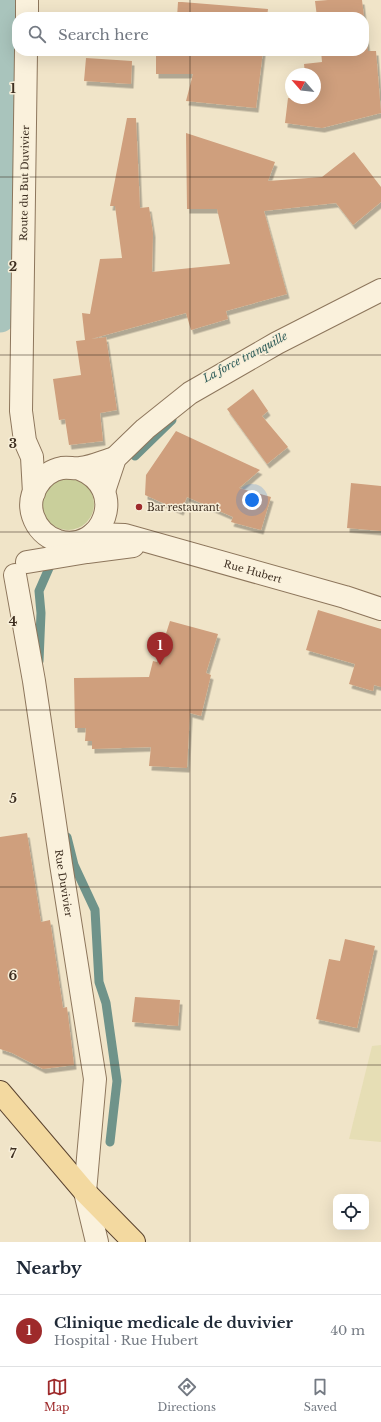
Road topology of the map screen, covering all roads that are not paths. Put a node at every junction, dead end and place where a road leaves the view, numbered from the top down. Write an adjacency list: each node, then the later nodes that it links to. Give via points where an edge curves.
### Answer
1 (27, 0): 2 (street)
2 (27, 12)
3 (26, 56): 5 (street, Route du But Duvivier, via 21,411 25,441)
4 (381, 290): 6 (street, via 277,343 190,393 145,429)
5 (32, 457): 7 (street); 8 (street, Route du But Duvivier)
6 (115, 458): 7 (street); 9 (street)
7 (71, 468): 8 (street, via 48,474); 9 (street, via 88,472 100,483)
8 (34, 493): 10 (street)
9 (105, 495): 11 (street, via 104,518); 12 (street)
10 (33, 516): 13 (street, via 39,528 49,537); 15 (street, Rue Duvivier)
11 (94, 534): 12 (street, Rue Hubert); 13 (street)
12 (125, 535): 14 (street, Rue Hubert)
13 (66, 543): 15 (street)
14 (156, 544): 15 (street, via 87,552); 16 (street, Rue Hubert)
15 (14, 575): 18 (street, Rue Duvivier, via 34,681 60,864 95,1079)
16 (381, 609)
17 (0, 1092): 18 (main road)
18 (85, 1192): 19 (street, Rue Duvivier); 20 (main road)
19 (97, 1242)
20 (134, 1242)

